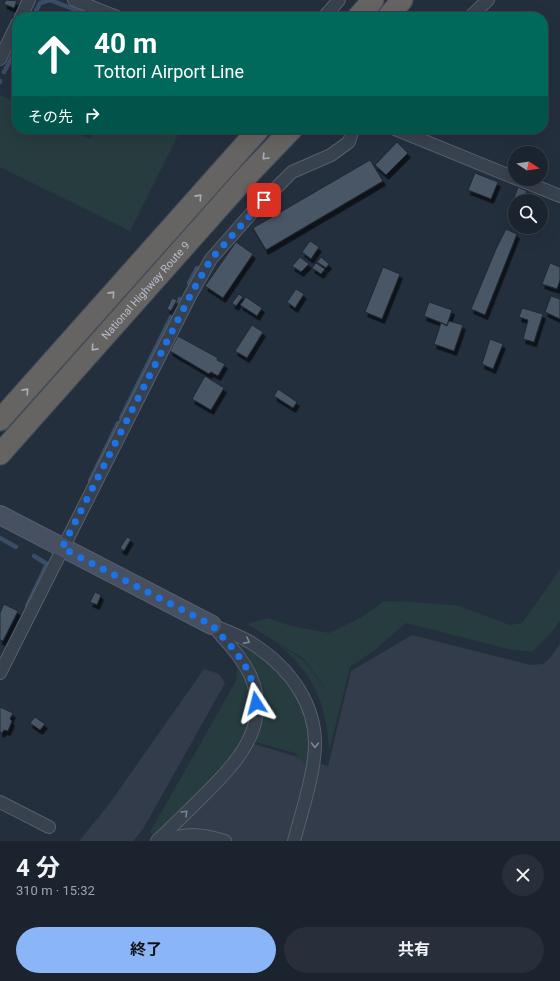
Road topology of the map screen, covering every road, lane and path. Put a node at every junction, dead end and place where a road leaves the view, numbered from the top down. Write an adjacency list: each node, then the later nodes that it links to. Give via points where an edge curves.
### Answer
1 (29, 0): 7 (street)
2 (74, 0): 8 (street)
3 (339, 0): 9 (street)
4 (373, 0): 10 (highway)
5 (402, 0): 11 (highway)
6 (488, 0): 12 (street)
7 (23, 12)
8 (104, 12)
9 (328, 12)
10 (362, 12)
11 (392, 12)
12 (475, 12)
13 (12, 29): 14 (street)
14 (4, 38): 15 (street)
15 (0, 59)
16 (255, 134): 23 (highway, National Highway Route 9, one-way to 16)
17 (287, 134): 24 (highway, National Highway Route 9, one-way to 24)
18 (352, 134): 26 (street, via 349,142 331,156 292,172 211,259 187,301)
19 (406, 134): 20 (street)
20 (508, 175)
21 (535, 186): 22 (street)
22 (560, 196)
23 (0, 420)
24 (0, 454)
25 (0, 515): 26 (main road)
26 (62, 548): 27 (main road); 28 (street)
27 (212, 625): 31 (street, one-way to 27, via 236,762 248,744 254,727 256,703 251,677 236,652); 34 (street, one-way to 34, via 246,640 277,662 295,682 309,710 314,729 314,758)
28 (0, 673)
29 (0, 802): 30 (street)
30 (49, 827)
31 (158, 841)
32 (161, 841): 33 (street, via 184,834)
33 (226, 841)
34 (294, 841)

